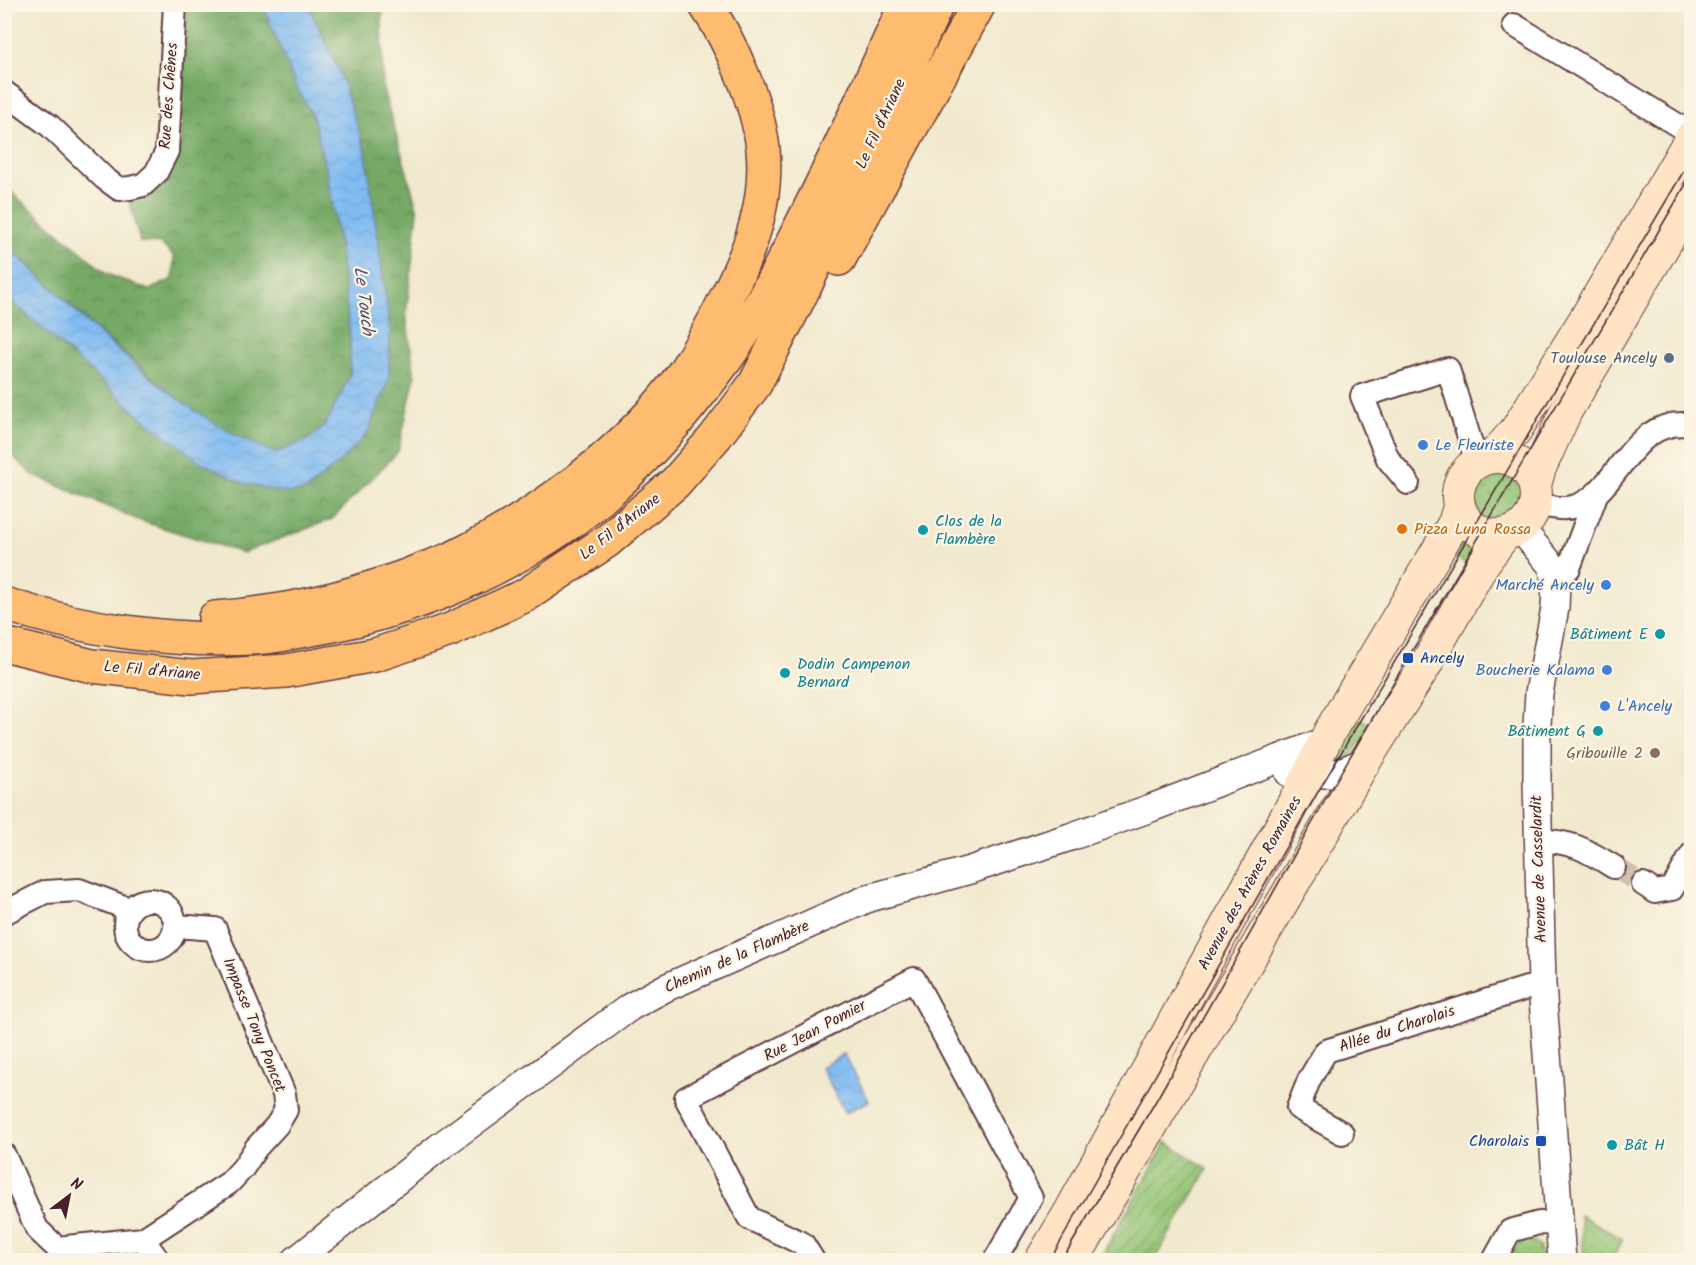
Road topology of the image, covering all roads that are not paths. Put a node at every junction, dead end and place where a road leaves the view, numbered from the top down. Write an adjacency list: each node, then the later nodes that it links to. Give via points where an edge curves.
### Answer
1 (175, 4): 7 (street, Rue des Chênes, via 167,151 156,173 143,185 119,189 50,126)
2 (705, 4): 18 (highway, via 738,65 755,114 763,148 758,218 746,260 684,372 635,429 571,486 452,558 376,587 297,608 215,618 147,616 40,597)
3 (906, 4): 19 (highway, Le Fil d'Ariane, via 774,281 727,357 645,457 567,525 506,563 428,598 351,623 265,637 171,637 125,632)
4 (937, 4): 10 (highway, Le Fil d'Ariane)
5 (979, 4): 10 (highway, via 780,363)
6 (1514, 25): 8 (street)
7 (4, 92)
8 (1692, 135): 12 (main road, via 1586,319 1516,430)
9 (1692, 198): 16 (main road, via 1566,411)
10 (755, 384): 20 (highway, Le Fil d'Ariane, via 675,483 608,541 526,595 450,630 375,655 286,671 191,677 92,666)
11 (1692, 425): 14 (street, via 1666,426 1640,442)
12 (1484, 460): 13 (street, via 1448,369 1362,396 1388,459); 15 (main road, via 1464,475 1459,485); 16 (main road, via 1503,457 1521,465 1529,474)
13 (1408, 483)
14 (1596, 495): 16 (street, via 1577,506); 17 (street, via 1569,568)
15 (1459, 507): 16 (main road, via 1473,527 1494,535); 21 (main road, Avenue des Arènes Romaines, via 1454,523)
16 (1524, 513): 17 (street); 22 (main road, via 1484,564)
17 (1557, 582): 25 (street, Avenue de Casselardit, via 1539,693)
18 (4, 586)
19 (4, 604)
20 (4, 644)
21 (1325, 741): 23 (main road, Avenue des Arènes Romaines); 24 (street, Chemin de la Flambère)
22 (1365, 761): 23 (street, Chemin de la Flambère, via 1341,772); 42 (main road)
23 (1310, 773): 24 (street, Chemin de la Flambère); 41 (main road, Avenue des Arènes Romaines)
24 (1242, 774): 38 (street, Chemin de la Flambère, via 1070,837 869,898 665,988 630,1007 438,1148)
25 (1538, 840): 27 (street, via 1580,846); 32 (street, Avenue de Casselardit)
26 (1692, 854): 28 (street, via 1672,889 1655,892)
27 (1614, 867)
28 (1643, 884)
29 (129, 909): 30 (street, via 79,890 45,892); 31 (street, via 146,900 162,902 174,916); 31 (street, via 124,926 130,942 144,951 164,947)
30 (4, 913)
31 (176, 926): 36 (street, Impasse Tony Poncet, via 215,929 281,1085 286,1110 229,1183)
32 (1542, 985): 33 (street, Allée du Charolais, via 1326,1051 1298,1108); 35 (street, Avenue de Casselardit)
33 (1342, 1133)
34 (4, 1155): 36 (street, Impasse Tony Poncet, via 37,1229 57,1248)
35 (1558, 1224): 43 (street, via 1539,1223 1510,1231); 44 (street, Avenue de Casselardit)
36 (143, 1239): 37 (street)
37 (158, 1260)
38 (296, 1260)
39 (813, 1260): 40 (street, Rue Jean Pomier, via 802,1244 749,1218 686,1098 914,979 1032,1198)
40 (995, 1260)
41 (1041, 1260)
42 (1073, 1260)
43 (1494, 1260)
44 (1562, 1260)

